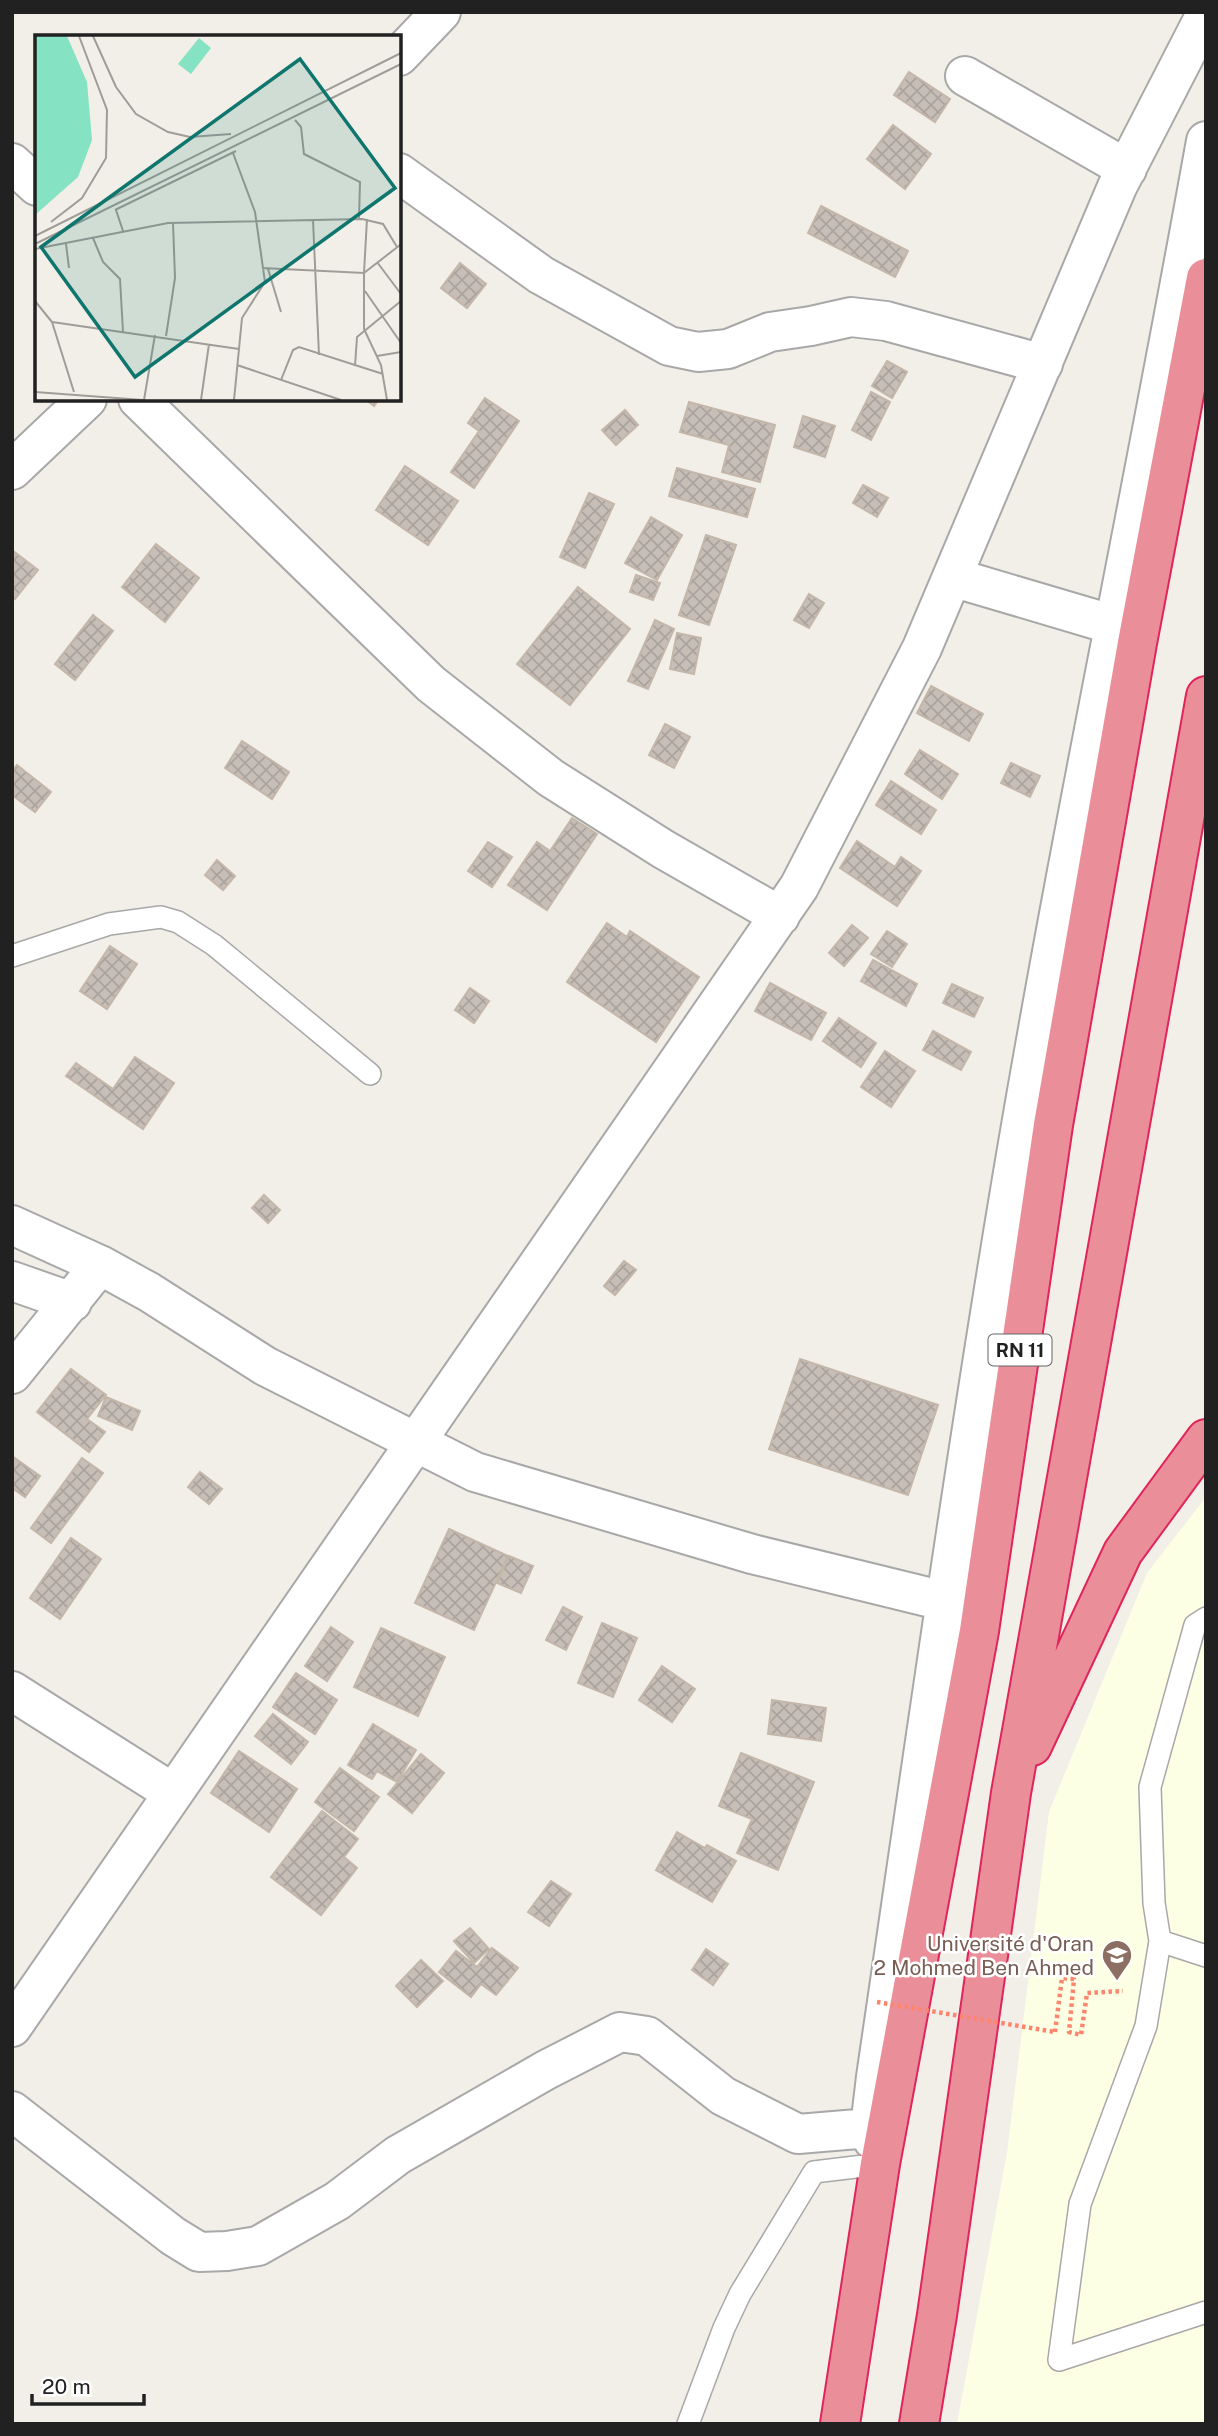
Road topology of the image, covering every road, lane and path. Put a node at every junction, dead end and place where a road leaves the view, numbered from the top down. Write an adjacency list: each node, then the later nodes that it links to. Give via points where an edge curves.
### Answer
1 (441, 12): 3 (street)
2 (1206, 15): 7 (street)
3 (401, 54)
4 (965, 76): 7 (street)
5 (1206, 141): 16 (street)
6 (12, 163): 9 (street)
7 (1127, 169): 11 (street)
8 (401, 174): 11 (street, via 541,275 669,346 698,352 728,349 771,332 850,317 886,321)
9 (35, 184)
10 (1206, 278): 39 (highway, RN 11, via 1055,1111 979,1631)
11 (1043, 364): 15 (street)
12 (86, 401): 14 (street)
13 (140, 401): 18 (street, via 431,684 551,778)
14 (12, 470)
15 (953, 577): 16 (street); 18 (street, via 922,648)
16 (1114, 625): 28 (street, via 1014,1165)
17 (1206, 696): 32 (highway)
18 (780, 916): 27 (street)
19 (12, 956): 20 (lane, via 109,924 161,917 178,922 214,946)
20 (370, 1074)
21 (12, 1225): 22 (street)
22 (100, 1265): 24 (street); 27 (street, via 265,1366)
23 (12, 1281): 24 (street)
24 (72, 1302): 25 (street)
25 (12, 1374)
26 (1206, 1439): 32 (highway, via 1123,1552)
27 (417, 1444): 28 (street, via 475,1472 536,1491 752,1554); 31 (street)
28 (944, 1601): 39 (street)
29 (1206, 1618): 33 (lane, via 1195,1625 1150,1787 1154,1903)
30 (12, 1691): 31 (street)
31 (173, 1793): 37 (street)
32 (1011, 1793): 43 (highway)
33 (1160, 1941): 34 (lane); 35 (lane)
34 (1206, 1956)
35 (1152, 1990): 36 (path, bridge, via 1087,1993 1081,2035 1069,2032 1073,1979 1062,1978 1055,2032); 40 (lane, via 1146,2026 1080,2204 1059,2360)
36 (877, 2002)
37 (12, 2027)
38 (12, 2111): 39 (street, via 199,2252 258,2246 337,2201 398,2155 620,2032 647,2036 723,2096 799,2134)
39 (875, 2146): 41 (lane, via 814,2172 740,2294); 42 (highway, RN 11)
40 (1206, 2312)
41 (688, 2424)
42 (840, 2424)
43 (919, 2424)

